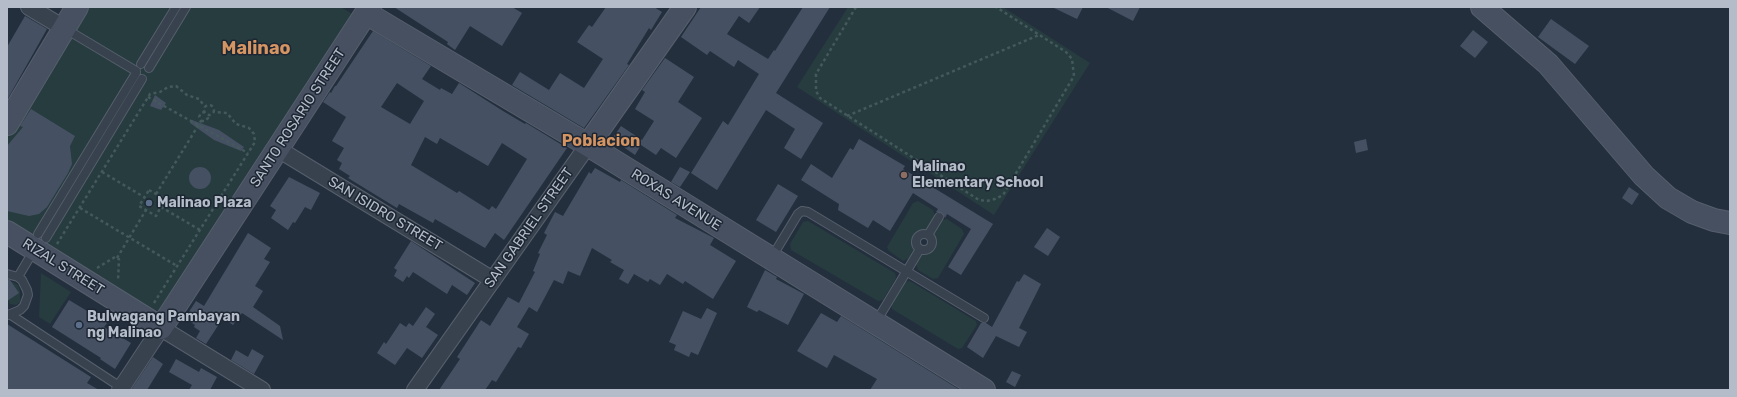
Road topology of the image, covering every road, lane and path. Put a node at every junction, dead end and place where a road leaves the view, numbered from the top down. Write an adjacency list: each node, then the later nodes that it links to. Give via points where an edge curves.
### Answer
1 (29, 7): 9 (street)
2 (176, 7): 11 (lane)
3 (186, 7): 12 (lane)
4 (685, 7): 23 (main road, SAN GABRIEL STREET)
5 (856, 7): 19 (path, via 816,74 815,83 820,98)
6 (996, 7): 10 (path)
7 (1482, 7): 34 (main road, via 1548,64 1644,176 1668,198 1692,212)
8 (365, 9): 23 (main road, ROXAS AVENUE); 24 (main road, SANTO ROSARIO STREET)
9 (70, 19): 11 (lane); 21 (main road)
10 (1040, 35): 19 (path); 19 (path, via 1072,59 1074,76 1003,194 995,199 978,200)
11 (138, 68): 12 (lane, via 146,65); 13 (lane, via 138,77); 38 (lane)
12 (149, 68): 13 (lane, via 150,74)
13 (142, 78): 26 (lane)
14 (148, 97): 15 (path, via 151,93 176,86 199,100); 22 (path); 27 (path)
15 (205, 107): 16 (path); 17 (path, via 211,105)
16 (204, 112): 18 (path); 20 (path, via 199,117)
17 (214, 112): 18 (path); 25 (path, via 227,113 236,124 252,131 255,142)
18 (208, 115): 20 (path, via 205,121)
19 (847, 116)
20 (201, 121): 22 (path)
21 (7, 124)
22 (198, 125): 25 (path); 28 (path)
23 (588, 145): 41 (main road, ROXAS AVENUE); 47 (street, SAN GABRIEL STREET)
24 (278, 149): 36 (main road, SANTO ROSARIO STREET); 47 (street, SAN ISIDRO STREET)
25 (248, 153): 36 (path)
26 (90, 165): 27 (path); 38 (lane)
27 (102, 172): 29 (path); 31 (path)
28 (156, 194): 29 (path, via 149,190); 30 (path, via 165,199)
29 (144, 197): 32 (path, via 139,206)
30 (161, 207): 32 (path, via 156,216); 36 (path)
31 (80, 208): 37 (path); 39 (path)
32 (146, 210): 37 (path)
33 (939, 217): 44 (lane, via 928,235 923,234 917,238 916,243 920,249)
34 (1730, 223)
35 (7, 232): 38 (main road, RIZAL STREET)
36 (209, 235): 42 (path); 53 (main road, SANTO ROSARIO STREET)
37 (129, 238): 40 (path); 42 (path)
38 (39, 242): 46 (lane); 53 (main road, RIZAL STREET)
39 (57, 245)
40 (117, 258): 43 (path); 48 (path)
41 (771, 258): 44 (lane, via 798,214 806,211); 52 (main road, ROXAS AVENUE)
42 (177, 266): 49 (path)
43 (96, 268)
44 (906, 271): 51 (lane); 52 (lane)
45 (7, 274): 46 (lane)
46 (18, 277): 50 (lane, via 25,285 28,296 24,306)
47 (493, 280): 56 (street, SAN GABRIEL STREET)
48 (118, 281)
49 (154, 303)
50 (9, 315): 54 (lane)
51 (984, 318)
52 (875, 323): 57 (main road, ROXAS AVENUE)
53 (161, 328): 54 (street, SANTO ROSARIO STREET); 55 (street, RIZAL STREET)
54 (121, 389)
55 (262, 390)
56 (415, 390)
57 (984, 390)

